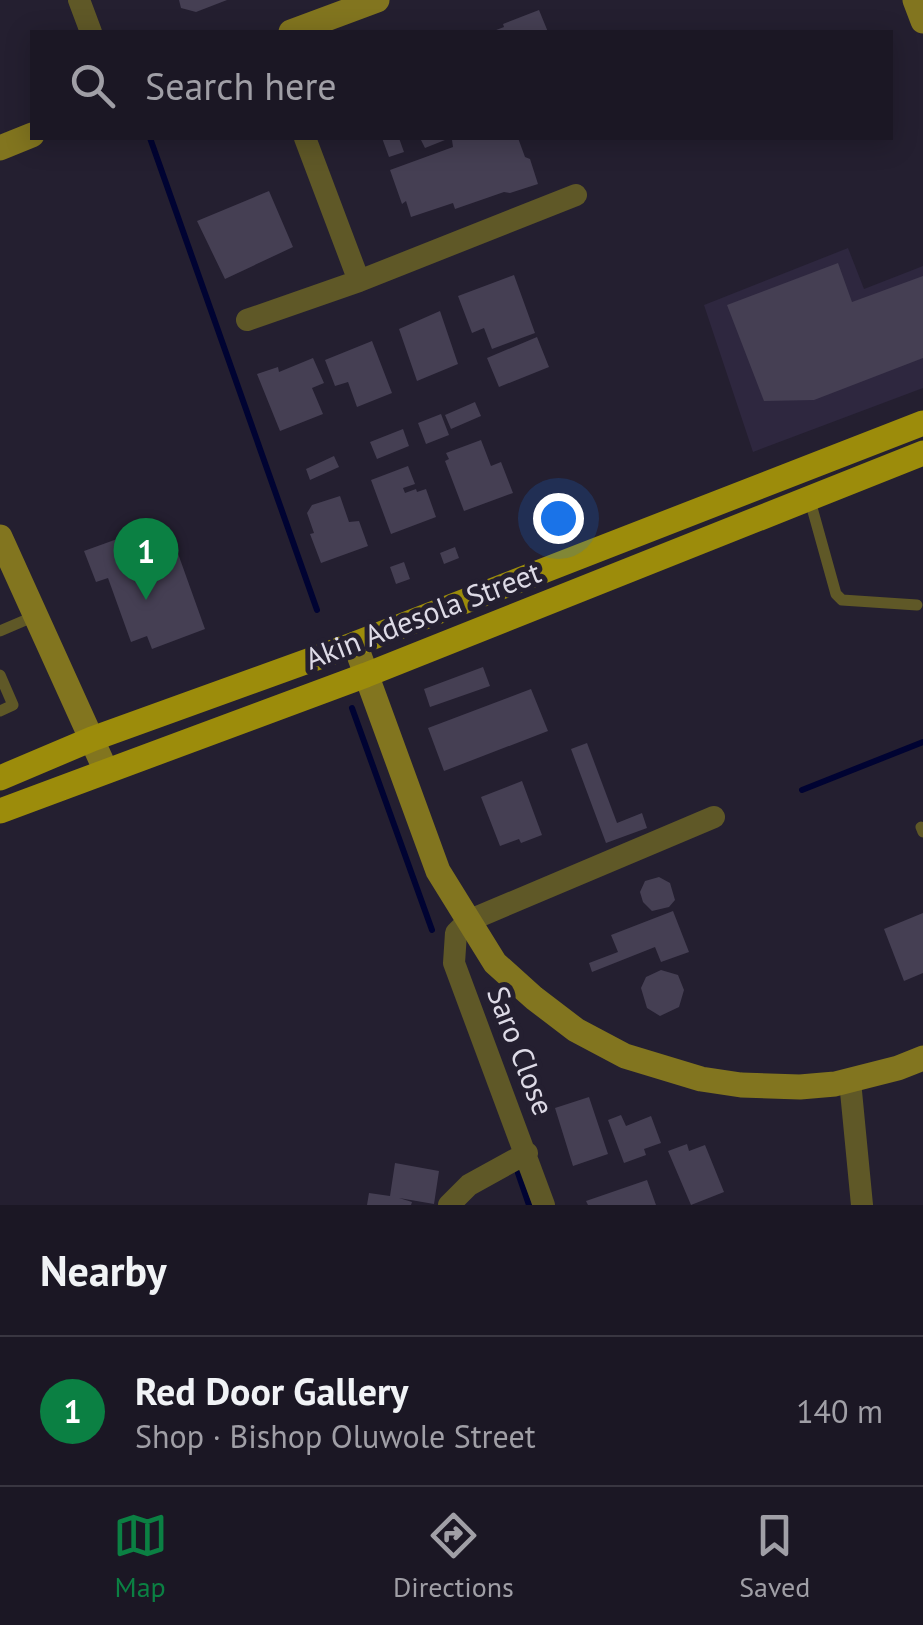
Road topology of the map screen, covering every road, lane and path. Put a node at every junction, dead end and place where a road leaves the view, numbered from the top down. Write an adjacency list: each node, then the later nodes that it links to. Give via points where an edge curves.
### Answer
1 (78, 0): 5 (street)
2 (377, 0): 6 (street)
3 (915, 0): 4 (street)
4 (923, 22)
5 (90, 30)
6 (296, 30)
7 (30, 136): 9 (street)
8 (305, 140): 11 (street)
9 (0, 148)
10 (576, 195): 11 (street)
11 (359, 281): 12 (street)
12 (247, 320)
13 (923, 423): 20 (main road, Akin Adesola Street)
14 (923, 452): 15 (main road, Akin Adesola Street)
15 (809, 497): 17 (lane, via 836,594 842,600); 22 (main road, Akin Adesola Street)
16 (0, 537): 18 (street)
17 (917, 605)
18 (35, 616): 19 (lane); 24 (street)
19 (0, 631)
20 (355, 644): 22 (street); 24 (main road, Akin Adesola Street)
21 (0, 675): 23 (lane, via 12,705)
22 (366, 675): 25 (main road, Akin Adesola Street); 29 (street, via 438,870)
23 (0, 711)
24 (92, 739): 25 (street); 26 (main road, Akin Adesola Street)
25 (106, 771): 27 (main road, Akin Adesola Street)
26 (0, 778)
27 (0, 811)
28 (714, 817): 29 (street)
29 (468, 921): 31 (street, via 495,963 534,998 626,1056 741,1085); 32 (street, Saro Close, via 456,933 454,963)
30 (923, 1058): 31 (street)
31 (850, 1081): 35 (street)
32 (526, 1153): 33 (street, via 469,1185); 34 (street, Saro Close)
33 (449, 1205)
34 (544, 1205)
35 (862, 1205)

